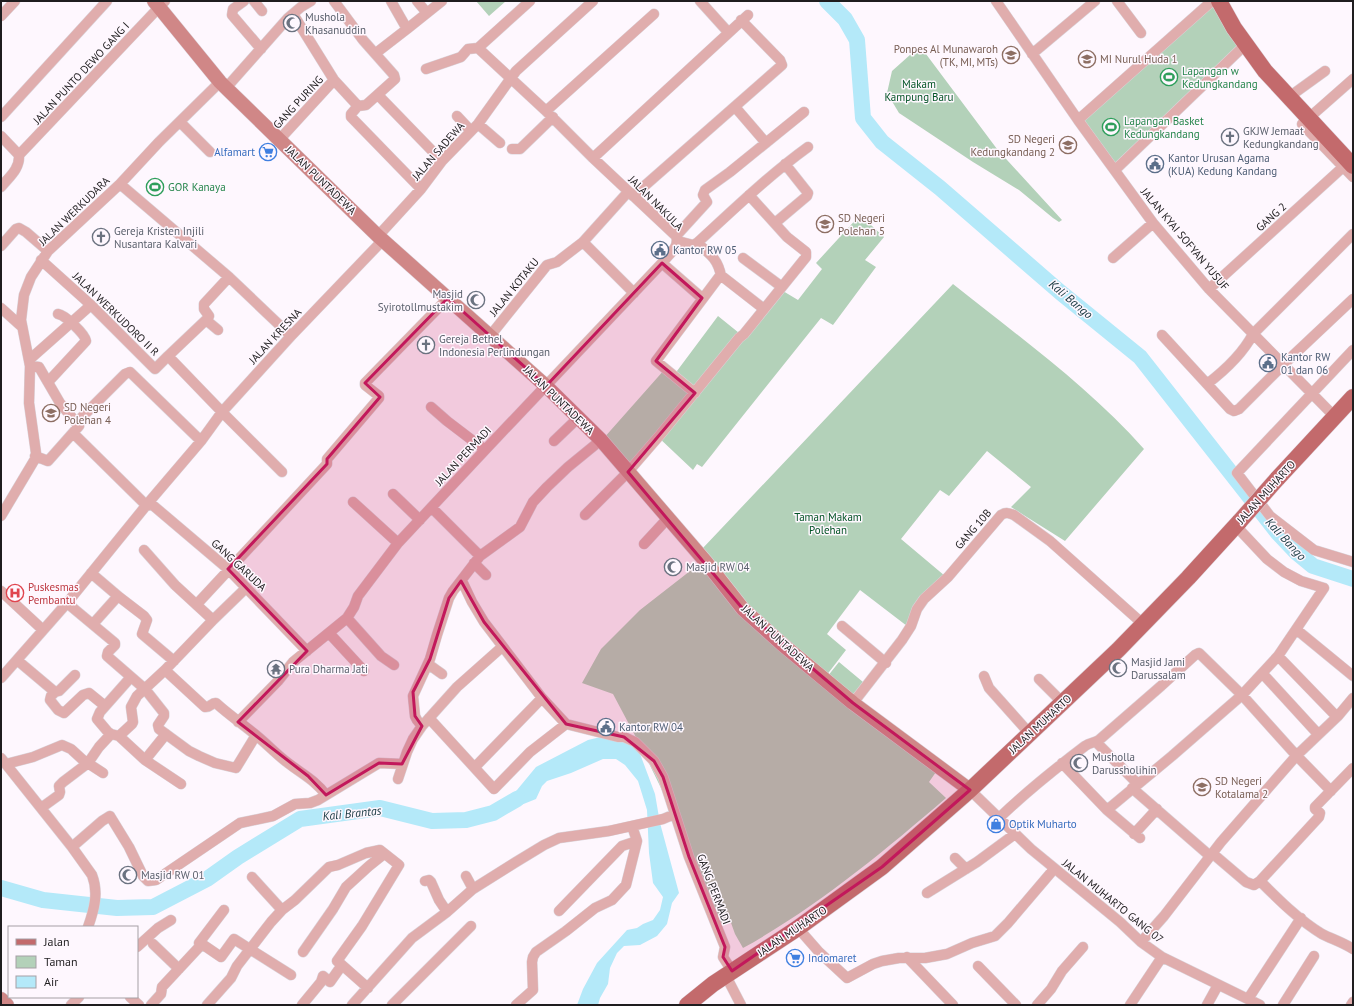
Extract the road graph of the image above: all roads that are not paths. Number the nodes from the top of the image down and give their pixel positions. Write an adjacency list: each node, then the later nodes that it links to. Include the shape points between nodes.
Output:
1 (15, 1): 23 (street)
2 (108, 1): 45 (street)
3 (244, 1): 29 (street, via 233,9 232,15)
4 (254, 1): 19 (street)
5 (311, 1): 21 (street, JALAN WERKUDARA)
6 (334, 1): 30 (street, via 359,36)
7 (391, 1): 24 (street)
8 (417, 1): 20 (street)
9 (442, 1): 20 (street)
10 (530, 1): 28 (street)
11 (593, 1): 34 (street, JALAN SADEWA)
12 (700, 1): 25 (street)
13 (996, 1): 31 (street, JALAN KYAI SOFYAN YUSUF)
14 (1095, 1): 31 (street)
15 (1117, 1): 26 (street)
16 (1212, 1): 46 (street)
17 (1219, 1): 27 (main road)
18 (159, 3): 37 (street, JALAN PUNTADEWA); 56 (street, JALAN PUNTO DEWO GANG I)
19 (262, 11)
20 (427, 13): 24 (street)
21 (293, 14): 29 (street, JALAN WERKUDARA); 36 (street)
22 (654, 14): 43 (street)
23 (1, 16)
24 (407, 29): 30 (street)
25 (728, 32): 41 (street, JALAN KOTAKU, via 745,18 782,65); 57 (street)
26 (1141, 32)
27 (1246, 45): 39 (main road); 61 (street)
28 (478, 48): 32 (street, via 468,49 461,57); 34 (street)
29 (261, 49): 37 (street, JALAN WERKUDARA)
30 (376, 53): 38 (street, via 396,79)
31 (1032, 54): 46 (street, JALAN KYAI SOFYAN YUSUF)
32 (426, 68)
33 (1325, 71): 39 (street)
34 (511, 78): 43 (street, JALAN NAKULA); 48 (street, JALAN SADEWA)
35 (1353, 79): 62 (street, via 1302,124)
36 (334, 80): 40 (street); 50 (street, GANG PURING)
37 (223, 85): 47 (street, JALAN WERKUDARA); 50 (street, JALAN PUNTADEWA)
38 (378, 95): 40 (street, via 366,106); 58 (street)
39 (1289, 97): 59 (main road)
40 (358, 106): 65 (street, via 350,117)
41 (735, 107): 52 (street); 66 (street, JALAN KOTAKU)
42 (804, 112): 52 (street)
43 (550, 114): 54 (street, via 520,149); 57 (street, JALAN NAKULA)
44 (457, 116): 48 (street)
45 (1, 117)
46 (1078, 120): 61 (street, JALAN KYAI SOFYAN YUSUF)
47 (180, 122): 55 (street); 63 (street, JALAN WERKUDARA)
48 (474, 128): 51 (street); 58 (street, JALAN SADEWA)
49 (1, 136): 56 (street)
50 (279, 140): 71 (street, JALAN PUNTADEWA)
51 (500, 143)
52 (766, 143): 72 (street, via 705,190 703,195 707,202)
53 (808, 147): 60 (street)
54 (512, 149)
55 (210, 152)
56 (19, 155): 64 (street, via 19,165)
57 (592, 158): 66 (street, JALAN NAKULA)
58 (442, 161): 65 (street, JALAN SADEWA)
59 (1351, 162): 84 (street, GANG 2)
60 (785, 164): 67 (street); 69 (street, via 808,193)
61 (1115, 170): 68 (street, JALAN KYAI SOFYAN YUSUF)
62 (1353, 177)
63 (120, 184): 76 (street, JALAN WERKUDARA); 82 (street)
64 (1, 187)
65 (421, 189): 71 (street, JALAN SADEWA)
66 (631, 194): 72 (street, JALAN NAKULA); 73 (street, JALAN KOTAKU)
67 (749, 195): 69 (street); 74 (street)
68 (1153, 223): 78 (street); 84 (street, JALAN KYAI SOFYAN YUSUF)
69 (775, 224): 83 (street, via 807,254)
70 (1353, 234): 97 (street)
71 (380, 238): 86 (street, JALAN PUNTADEWA); 99 (street, JALAN KRESNA)
72 (677, 238): 74 (street, via 693,245); 80 (street, JALAN NAKULA, via 677,245)
73 (583, 242): 85 (street); 100 (street, JALAN KOTAKU, via 558,262 547,265)
74 (698, 243): 81 (street, via 713,257)
75 (1, 246): 76 (street, via 18,228)
76 (48, 251): 79 (street, JALAN WERKUDARA)
77 (743, 258): 83 (street)
78 (1113, 258)
79 (41, 260): 89 (street, JALAN WERKUDORO II R); 95 (street, JALAN WERKUDARA, via 24,295)
80 (662, 262): 85 (street, JALAN NAKULA); 87 (street)
81 (721, 276): 87 (street); 91 (street)
82 (229, 278): 93 (street, via 204,304 209,316); 99 (street)
83 (782, 287): 91 (street)
84 (1209, 289): 97 (street, JALAN KYAI SOFYAN YUSUF)
85 (634, 293): 109 (street, JALAN NAKULA)
86 (448, 298): 100 (street, JALAN PUNTADEWA); 138 (street, via 365,383 379,396 378,398 327,459 327,464)
87 (702, 298): 110 (street, via 656,362)
88 (1353, 299): 104 (street)
89 (91, 305): 94 (street); 105 (street, JALAN WERKUDORO II R)
90 (1, 308): 95 (street)
91 (764, 309): 110 (street)
92 (58, 314): 94 (street, via 62,314)
93 (206, 320): 96 (street); 102 (street)
94 (71, 323): 103 (street); 106 (street, via 86,341)
95 (22, 326): 103 (street, JALAN WERKUDARA)
96 (218, 330)
97 (1254, 334): 104 (street, JALAN KYAI SOFYAN YUSUF); 108 (street, via 1250,342)
98 (1162, 335): 108 (street)
99 (291, 336): 113 (street, JALAN KRESNA)
100 (490, 336): 109 (street, JALAN PUNTADEWA)
101 (1353, 350): 137 (street, via 1237,473 1270,516 1314,550)
102 (168, 356): 105 (street, JALAN WERKUDORO II R); 113 (street, JALAN WERKUDORO II R)
103 (29, 363): 106 (street, GANG GARUDA, via 39,367); 121 (street, JALAN WERKUDARA, via 29,403)
104 (1284, 364): 108 (street, via 1236,410 1230,409); 114 (street, JALAN KYAI SOFYAN YUSUF)
105 (155, 369): 107 (street)
106 (48, 382): 116 (street, GANG GARUDA)
107 (141, 382): 116 (street, via 130,372 125,374); 118 (street)
108 (1207, 384)
109 (546, 386): 115 (street, JALAN PUNTADEWA); 120 (street, JALAN PERMADI)
110 (695, 392): 123 (street)
111 (1353, 397): 114 (main road, JALAN MUHARTO)
112 (431, 407): 120 (street)
113 (222, 412): 118 (street, JALAN KRESNA); 122 (street, JALAN WERKUDORO II R)
114 (1335, 417): 132 (main road, JALAN MUHARTO, bridge)
115 (578, 418): 117 (street, JALAN PUNTADEWA); 119 (street)
116 (75, 428): 121 (street, via 48,461); 126 (street, GANG GARUDA)
117 (600, 440): 123 (street, JALAN PUNTADEWA); 136 (street, via 533,502 520,527)
118 (201, 441): 126 (street, JALAN KRESNA)
119 (554, 441)
120 (485, 450): 127 (street, JALAN PERMADI)
121 (35, 456): 129 (street)
122 (282, 472)
123 (628, 472): 128 (street); 130 (street, JALAN PUNTADEWA)
124 (393, 494): 131 (street)
125 (353, 502): 133 (street)
126 (148, 504): 138 (street, GANG GARUDA); 139 (street, JALAN KRESNA)
127 (432, 508): 131 (street, JALAN PERMADI); 136 (street)
128 (585, 515)
129 (1, 516)
130 (668, 518): 134 (street); 177 (street, JALAN PUNTADEWA, via 743,609)
131 (420, 520): 133 (street, JALAN PERMADI)
132 (1238, 523): 150 (main road, JALAN MUHARTO); 153 (street, via 1267,559 1284,572 1301,581 1324,588)
133 (398, 544): 147 (street, JALAN PERMADI, via 358,596)
134 (644, 544)
135 (144, 550): 146 (street, via 175,585)
136 (477, 560): 140 (street); 141 (street)
137 (1353, 562)
138 (228, 569): 142 (street, GANG GARUDA); 146 (street)
139 (91, 573): 144 (street); 145 (street, JALAN KRESNA)
140 (486, 575)
141 (462, 581): 155 (street, via 484,622); 161 (street, via 449,598)
142 (246, 588): 148 (street); 156 (street, GANG GARUDA)
143 (1, 591): 152 (street)
144 (118, 596): 149 (street); 159 (street, via 144,616 147,620 142,634)
145 (67, 603): 149 (street); 152 (street, JALAN KRESNA)
146 (197, 604): 148 (street)
147 (347, 618): 154 (street); 162 (street, via 381,656)
148 (213, 620): 159 (street)
149 (93, 624): 170 (street, via 115,644 107,656)
150 (1143, 624): 160 (street, GANG 10B, via 1050,542 1014,515 1007,513 1001,515 948,577 924,599 911,626); 178 (main road, JALAN MUHARTO)
151 (842, 626): 160 (street)
152 (43, 630): 158 (street, JALAN KRESNA)
153 (1296, 630): 157 (street); 169 (street)
154 (329, 633): 156 (street); 164 (street)
155 (502, 647): 176 (street); 182 (street, via 457,687)
156 (307, 651): 183 (street)
157 (1278, 656): 166 (street); 181 (street)
158 (16, 660): 171 (street, JALAN KRESNA); 174 (street)
159 (174, 661): 163 (street)
160 (886, 663): 177 (street, GANG 10B)
161 (428, 664): 165 (street); 185 (street, via 412,696 415,716)
162 (394, 665)
163 (165, 670): 173 (street); 183 (street, via 202,706 208,707 216,703)
164 (364, 671)
165 (442, 674)
166 (1263, 674): 175 (street); 188 (street)
167 (75, 675): 174 (street)
168 (984, 676): 187 (street, via 989,688)
169 (1353, 676)
170 (132, 677): 173 (street); 180 (street)
171 (1, 678)
172 (1039, 679): 178 (street)
173 (145, 689): 186 (street, via 164,714 158,725); 189 (street, via 131,707 132,724)
174 (55, 692): 180 (street, via 50,700 62,712 66,712 86,693)
175 (1242, 695): 191 (street, via 1200,654 1197,654); 192 (street); 203 (street)
176 (542, 698): 184 (street); 198 (street)
177 (853, 703): 204 (street, JALAN PUNTADEWA)
178 (1063, 703): 187 (main road, JALAN MUHARTO)
179 (1351, 703): 181 (street)
180 (105, 706): 189 (street, via 97,719)
181 (1337, 717): 188 (street)
182 (429, 718): 185 (street); 198 (street)
183 (238, 722): 190 (street)
184 (566, 724): 198 (street, via 530,752 494,789); 210 (street, GANG PERMADI, via 624,737 635,742 654,761 663,777)
185 (422, 726): 197 (street)
186 (166, 734): 190 (street, via 189,751 234,768); 193 (street)
187 (1030, 734): 204 (main road, JALAN MUHARTO)
188 (1318, 734): 192 (street)
189 (115, 735): 193 (street); 195 (street, via 99,747)
190 (256, 736): 206 (street, via 289,764 308,776)
191 (1096, 742): 196 (street, via 1090,742); 203 (street)
192 (1297, 755): 205 (street); 217 (street)
193 (145, 760): 202 (street)
194 (4, 761): 195 (street, via 33,757 62,745); 207 (street)
195 (88, 763): 200 (street); 207 (street, via 63,782 59,786 58,795)
196 (1062, 763): 209 (street); 211 (street)
197 (402, 764): 201 (street); 206 (street, via 379,763)
198 (474, 767)
199 (1353, 768): 205 (street)
200 (103, 773)
201 (398, 779)
202 (181, 784)
203 (1135, 786): 208 (street); 209 (street)
204 (970, 790): 211 (street, JALAN MUHARTO GANG 07); 235 (main road, JALAN MUHARTO, via 882,867)
205 (1331, 791): 224 (street, via 1315,807 1320,813 1319,817)
206 (326, 795): 215 (street, via 310,803 295,804 273,816 240,823 156,880 148,881 143,876 110,816)
207 (41, 808): 215 (street)
208 (1157, 809): 209 (street, via 1137,836); 217 (street)
209 (1107, 810)
210 (676, 814): 212 (street, via 663,820); 250 (street, GANG PERMADI, via 689,857 725,947 723,957)
211 (999, 818): 213 (street, JALAN MUHARTO GANG 07)
212 (632, 826): 214 (street); 225 (street, via 609,832 559,838)
213 (1015, 834): 219 (street); 220 (street, JALAN MUHARTO GANG 07)
214 (637, 842): 229 (street, via 622,846); 265 (street, via 628,882 623,890 536,952 532,962 533,990)
215 (72, 847): 233 (street, via 94,880 96,895)
216 (384, 854): 228 (street, via 380,850 366,853 338,866 329,867); 243 (street, via 346,887); 247 (street, via 399,865 362,926 337,961)
217 (1211, 854): 224 (street, via 1246,882 1254,885); 236 (street)
218 (955, 858): 219 (street)
219 (966, 869): 226 (street)
220 (1054, 869): 236 (street, JALAN MUHARTO GANG 07); 245 (street, via 995,936 947,954 925,958)
221 (466, 876): 225 (street)
222 (252, 877): 228 (street)
223 (425, 881): 230 (street, via 429,880)
224 (1260, 882): 231 (street)
225 (473, 889): 230 (street)
226 (927, 893)
227 (224, 910): 238 (street, via 199,943)
228 (282, 910): 242 (street)
229 (559, 911)
230 (447, 912): 253 (street, via 412,938)
231 (1301, 918): 240 (street, via 1322,933); 256 (street)
232 (171, 920): 239 (street)
233 (88, 926)
234 (471, 926): 264 (street)
235 (798, 928): 245 (street, via 847,978 873,964); 250 (main road, JALAN MUHARTO)
236 (1141, 942): 246 (street, JALAN MUHARTO GANG 07)
237 (153, 944): 249 (street)
238 (202, 944): 242 (street, via 221,957 234,940); 249 (street)
239 (138, 946)
240 (1352, 946)
241 (1083, 947): 270 (street)
242 (250, 950): 251 (street); 258 (street)
243 (303, 952)
244 (1314, 956): 274 (street)
245 (907, 957): 268 (street)
246 (1162, 957): 252 (street, JALAN MUHARTO GANG 07); 271 (street)
247 (342, 965): 253 (street); 262 (street, via 330,982 322,976 321,982)
248 (978, 966): 269 (street)
249 (179, 969): 261 (street, via 162,987 161,994)
250 (729, 973): 266 (main road, JALAN MUHARTO); 267 (street, GANG PERMADI)
251 (291, 975)
252 (1218, 985): 256 (street, JALAN MUHARTO GANG 07); 272 (street)
253 (368, 988): 263 (street)
254 (131, 998): 260 (street)
255 (1, 999): 259 (street)
256 (1248, 999): 273 (street, JALAN MUHARTO GANG 07)
257 (1353, 1002): 275 (street)
258 (214, 1003)
259 (8, 1005)
260 (139, 1005)
261 (151, 1005)
262 (302, 1005)
263 (352, 1005)
264 (392, 1005)
265 (516, 1005)
266 (688, 1005)
267 (741, 1005)
268 (953, 1005)
269 (1016, 1005)
270 (1037, 1005)
271 (1131, 1005)
272 (1207, 1005)
273 (1260, 1005)
274 (1283, 1005)
275 (1351, 1005)

